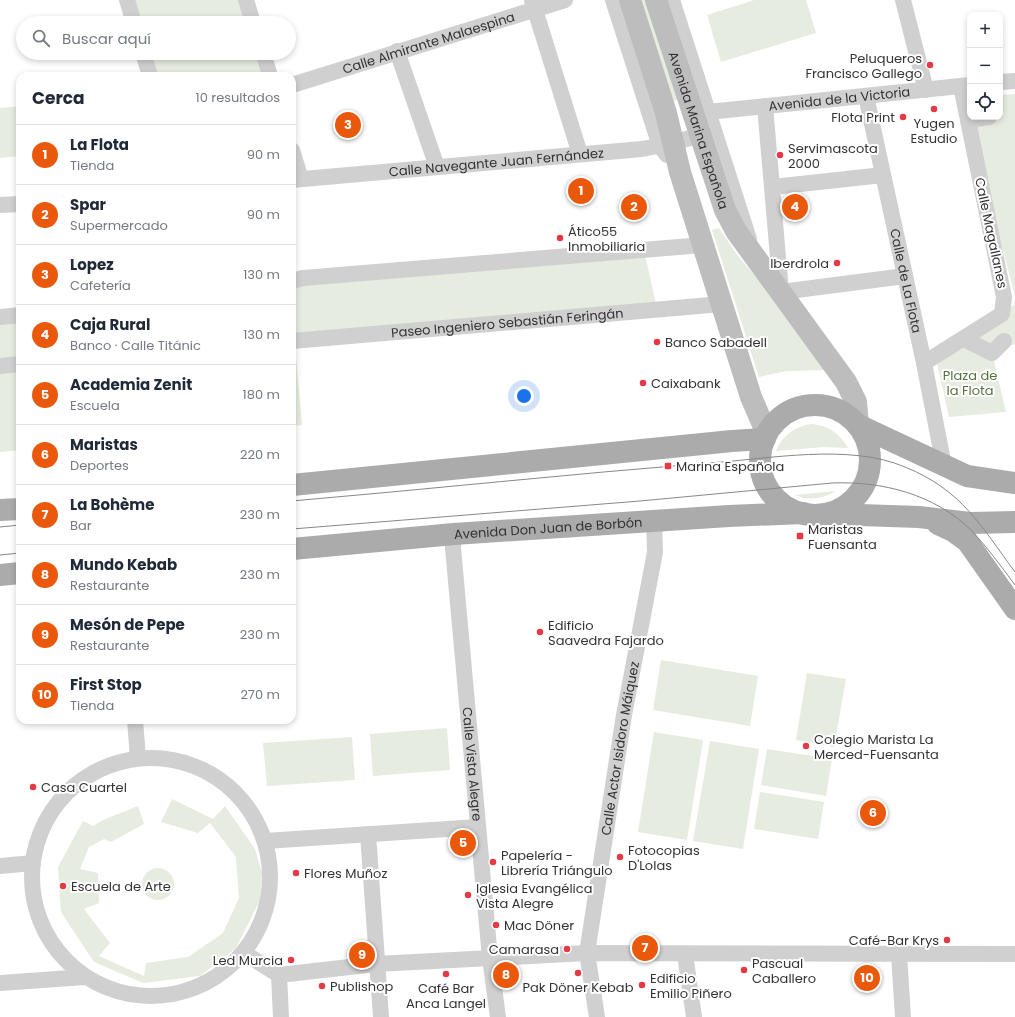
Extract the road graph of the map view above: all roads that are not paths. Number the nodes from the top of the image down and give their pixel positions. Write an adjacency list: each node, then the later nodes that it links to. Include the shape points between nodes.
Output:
1 (127, 0): 10 (street)
2 (246, 0): 11 (street)
3 (565, 0): 9 (street, Calle Almirante Malaespina)
4 (613, 0): 28 (street, Avenida Marina Española)
5 (630, 0): 28 (main road, Avenida Marina Española, via 666,113)
6 (656, 0): 27 (main road, Avenida Marina Española)
7 (672, 0): 25 (street, Avenida Marina Española)
8 (903, 0): 21 (street)
9 (533, 4): 12 (street, Calle Almirante Malaespina); 29 (street)
10 (132, 16)
11 (251, 16)
12 (397, 51): 19 (street, Calle Almirante Malaespina); 30 (street)
13 (145, 60): 15 (street)
14 (265, 60): 16 (street)
15 (149, 72)
16 (269, 72)
17 (1015, 81): 18 (street)
18 (1003, 82)
19 (296, 84)
20 (966, 86): 21 (street, Avenida de la Victoria); 23 (street, Calle Magallanes)
21 (926, 90): 22 (street, Avenida de la Victoria)
22 (866, 96): 24 (street, Avenida de la Victoria); 31 (street, Calle de La Flota)
23 (967, 103)
24 (765, 106): 25 (street, Avenida de la Victoria); 33 (street)
25 (708, 112): 37 (street, Avenida Marina Española)
26 (968, 120): 42 (street, Calle Magallanes, via 1004,297)
27 (700, 135): 28 (street, Calle Navegante Juan Fernández); 37 (main road, Avenida Marina Española, via 725,210)
28 (666, 145): 29 (street, Calle Navegante Juan Fernández); 36 (main road, Avenida Marina Española, via 680,172)
29 (580, 154): 30 (street, Calle Navegante Juan Fernández)
30 (437, 167): 32 (street, Calle Navegante Juan Fernández)
31 (883, 175): 33 (street); 38 (street, Calle de La Flota)
32 (296, 180)
33 (773, 187): 40 (street)
34 (16, 204): 35 (street)
35 (0, 206)
36 (703, 245): 39 (street); 41 (main road, Avenida Marina Española)
37 (753, 254): 40 (main road, Avenida Marina Española)
38 (905, 276): 40 (street); 48 (street, Calle de La Flota)
39 (296, 280)
40 (781, 292): 51 (main road, Avenida Marina Española, via 849,386 856,402)
41 (722, 304): 47 (street, Paseo Ingeniero Sebastián Feringán); 52 (main road, Avenida Marina Española)
42 (1002, 314): 45 (street, Calle Magallanes); 46 (street)
43 (16, 315): 44 (street)
44 (0, 317)
45 (1009, 338): 46 (street, via 992,353)
46 (964, 339): 48 (street)
47 (296, 341)
48 (924, 363): 53 (street, Calle de La Flota)
49 (16, 364): 50 (street)
50 (0, 366)
51 (858, 425): 52 (main road, via 841,412 813,405 794,409 785,414 772,426); 53 (main road); 58 (main road, via 864,435 870,457 870,466 859,493 847,504 832,512)
52 (766, 437): 55 (main road); 58 (main road, via 760,459 768,488 778,500 790,508)
53 (944, 466): 54 (main road, via 967,476)
54 (1015, 483)
55 (296, 485)
56 (16, 509): 57 (main road)
57 (0, 510)
58 (813, 514): 59 (main road, Avenida Don Juan de Borbón); 60 (main road, Avenida Don Juan de Borbón)
59 (918, 517): 61 (main road, Avenida Don Juan de Borbón, via 970,523); 66 (main road, via 947,527 964,538)
60 (654, 521): 62 (main road, Avenida Don Juan de Borbón); 75 (street, Calle Actor Isidoro Máiquez, via 655,552 624,715)
61 (1015, 522)
62 (454, 534): 63 (main road, Avenida Don Juan de Borbón); 69 (street, Calle Vista Alegre, via 453,548)
63 (296, 548)
64 (16, 573): 65 (main road)
65 (0, 575)
66 (1015, 609)
67 (135, 724): 68 (street)
68 (138, 758): 71 (street, via 181,761 218,778 243,800 256,819); 72 (street, via 101,769 79,782 57,804 41,832)
69 (478, 827): 70 (street); 79 (street, Calle Vista Alegre)
70 (368, 834): 71 (street); 80 (street)
71 (265, 841): 74 (street, via 270,888 264,918)
72 (33, 863): 73 (street); 82 (street, via 34,896 43,927 60,955)
73 (0, 866)
74 (244, 953): 81 (street); 82 (street, via 218,976 186,992 152,997 117,992)
75 (587, 953): 76 (street); 79 (street); 87 (street, Calle Actor Isidoro Máiquez)
76 (685, 954): 77 (street); 88 (street)
77 (900, 954): 78 (street); 89 (street)
78 (1015, 954)
79 (490, 958): 80 (street); 86 (street, Calle Vista Alegre)
80 (376, 964): 81 (street); 85 (street)
81 (279, 975): 84 (street)
82 (85, 977): 83 (street)
83 (0, 983)
84 (281, 1017)
85 (381, 1017)
86 (498, 1017)
87 (597, 1017)
88 (694, 1017)
89 (903, 1017)

